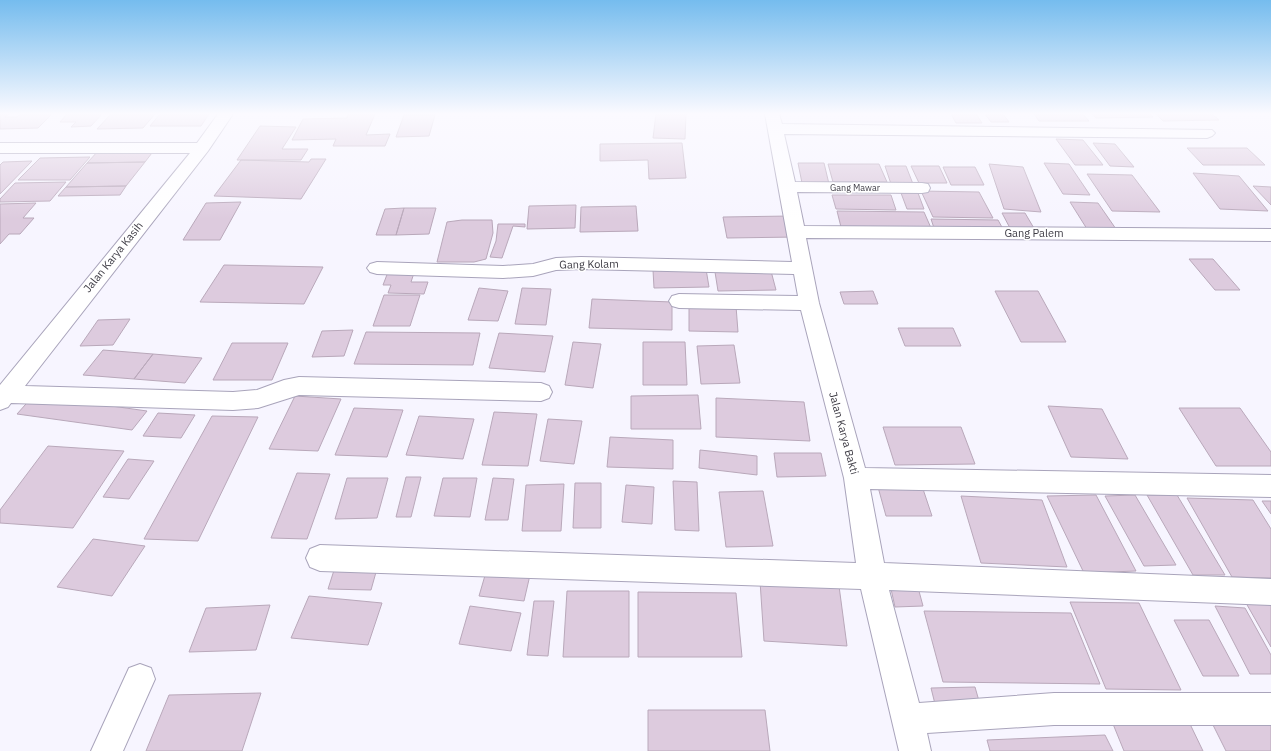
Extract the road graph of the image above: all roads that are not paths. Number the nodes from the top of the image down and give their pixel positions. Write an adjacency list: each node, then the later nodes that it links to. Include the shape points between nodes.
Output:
1 (201, 149): 12 (street, Jalan Karya Kasih)
2 (780, 149): 3 (street, Jalan Karya Bakti)
3 (788, 187): 4 (street, Gang Mawar); 5 (street, Jalan Karya Bakti)
4 (922, 188)
5 (796, 232): 6 (street, Gang Palem); 8 (street, Jalan Karya Bakti)
6 (1271, 235)
7 (377, 268): 8 (street, Gang Kolam, via 503,272 581,263)
8 (802, 268): 10 (street, Jalan Karya Bakti)
9 (679, 301): 10 (street)
10 (809, 303): 13 (street, Jalan Karya Bakti)
11 (541, 392): 12 (street, via 299,386 258,399 233,401)
12 (3, 397)
13 (856, 478): 14 (street); 16 (street, Jalan Karya Bakti)
14 (1271, 486)
15 (320, 558): 16 (street)
16 (872, 576): 17 (street); 20 (street, Jalan Karya Bakti)
17 (1271, 592)
18 (140, 679): 21 (street)
19 (1271, 709): 20 (street, via 1054,709)
20 (908, 719): 22 (street, Jalan Karya Bakti)
21 (106, 751)
22 (916, 751)

